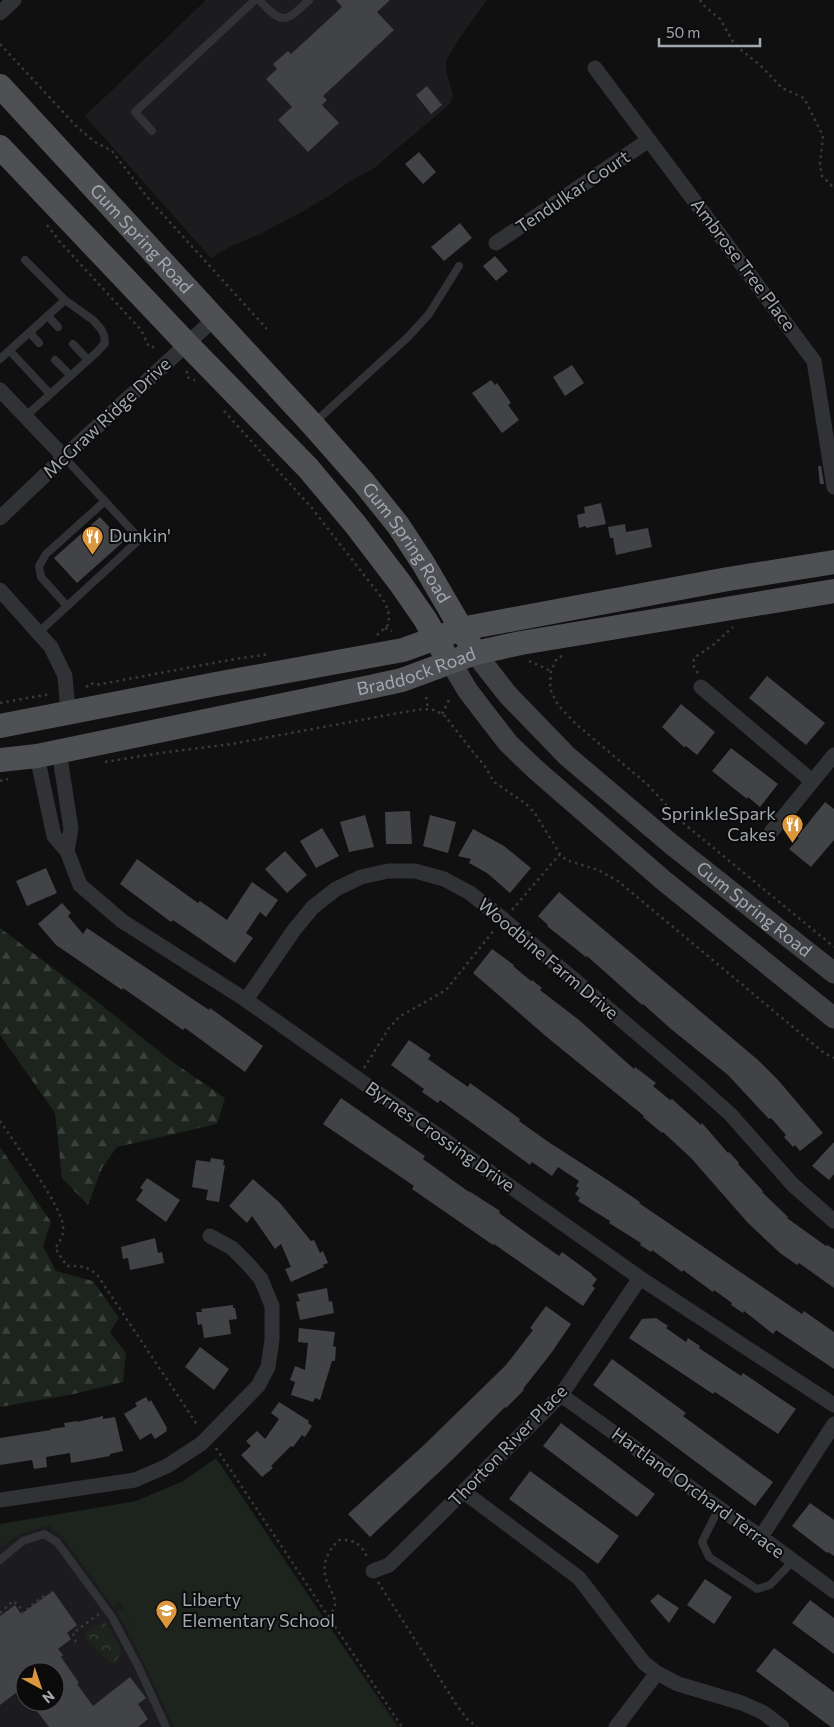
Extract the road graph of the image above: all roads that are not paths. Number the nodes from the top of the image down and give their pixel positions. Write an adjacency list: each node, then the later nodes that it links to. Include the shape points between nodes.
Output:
1 (14, 0): 4 (street)
2 (257, 0): 3 (lane, via 274,15 285,18 294,15); 7 (lane, via 135,112)
3 (309, 0)
4 (0, 13)
5 (594, 68): 8 (street, Ambrose Tree Place)
6 (0, 86): 15 (main road, Gum Spring Road)
7 (152, 131)
8 (649, 140): 10 (street, Tendulkar Court); 31 (street, Ambrose Tree Place, via 814,361)
9 (0, 147): 20 (main road, Gum Spring Road)
10 (496, 243)
11 (25, 260): 13 (lane)
12 (459, 266): 29 (lane, via 429,314 408,338)
13 (65, 300): 14 (lane); 24 (lane, via 93,320 104,335 105,343)
14 (48, 316): 16 (lane); 17 (lane)
15 (214, 318): 20 (street, McGraw Ridge Drive); 29 (main road, Gum Spring Road)
16 (58, 327)
17 (30, 333): 18 (lane); 21 (lane)
18 (39, 343)
19 (73, 344): 24 (lane)
20 (187, 344): 30 (street, McGraw Ridge Drive); 42 (main road, Gum Spring Road, via 308,468 409,596)
21 (10, 351): 22 (lane); 27 (lane)
22 (0, 360)
23 (55, 360): 25 (lane)
24 (88, 360): 25 (lane)
25 (71, 376): 27 (lane)
26 (0, 390): 28 (street)
27 (50, 394): 28 (lane)
28 (26, 416): 30 (street)
29 (312, 424): 40 (main road, Gum Spring Road, via 398,525 424,563)
30 (64, 457): 32 (lane); 33 (street, McGraw Ridge Drive)
31 (834, 487)
32 (105, 502): 38 (lane, via 46,554 39,566 41,577); 38 (lane, via 140,539)
33 (0, 518)
34 (834, 562): 40 (main road, Braddock Road)
35 (834, 574): 39 (main road, via 740,596)
36 (0, 590): 41 (street)
37 (834, 591): 39 (main road, Braddock Road)
38 (67, 606): 41 (lane)
39 (728, 617): 43 (main road, Braddock Road, via 555,636)
40 (461, 629): 42 (main road, Braddock Road); 43 (main road, Gum Spring Road)
41 (39, 632): 46 (street, via 51,647 65,676)
42 (435, 639): 44 (main road, Gum Spring Road); 46 (main road, Braddock Road, via 402,650)
43 (476, 652): 44 (main road, Braddock Road); 55 (main road, Gum Spring Road, via 508,695 567,756 671,844)
44 (450, 661): 49 (main road, Braddock Road, via 402,680); 57 (main road, Gum Spring Road, via 468,691 508,743 534,769 663,880)
45 (701, 682): 52 (street)
46 (68, 712): 47 (main road, Braddock Road); 48 (main road, via 42,732)
47 (0, 726)
48 (0, 743)
49 (48, 753): 51 (main road, Braddock Road); 54 (street, Byrnes Crossing Drive, via 71,829); 54 (street, Byrnes Crossing Drive, via 54,836)
50 (834, 755): 52 (street)
51 (0, 760)
52 (812, 781): 53 (street)
53 (772, 832)
54 (67, 851): 56 (street, Byrnes Crossing Drive, via 80,885 122,921)
55 (834, 973)
56 (246, 1000): 58 (street, Woodbine Farm Drive, via 294,930 313,907 336,889 362,877 388,871 415,871 444,879 470,893 503,919 730,1114 793,1185); 60 (street, Byrnes Crossing Drive)
57 (834, 1018)
58 (834, 1221)
59 (210, 1236): 65 (street, via 232,1248 247,1263 261,1279 272,1306 268,1367 258,1386 201,1444 167,1466 135,1480)
60 (640, 1278): 61 (street, Thorton River Place); 62 (street, Byrnes Crossing Drive)
61 (561, 1396): 64 (street, Thorton River Place); 66 (street, Hartland Orchard Terrace)
62 (834, 1405)
63 (834, 1424): 67 (street)
64 (464, 1492): 70 (street, Thorton River Place, via 389,1565); 72 (street, via 579,1578 644,1663)
65 (0, 1500)
66 (719, 1508): 67 (street, Hartland Orchard Terrace); 69 (lane, via 702,1542 709,1557 757,1589 770,1585)
67 (761, 1537): 69 (street, Hartland Orchard Terrace)
68 (0, 1560): 73 (lane, via 23,1541 44,1534 57,1542 112,1617)
69 (793, 1562): 71 (street, Hartland Orchard Terrace)
70 (373, 1571)
71 (834, 1591)
72 (657, 1673): 74 (street); 75 (street, via 678,1684 742,1703 764,1713)
73 (166, 1727)
74 (616, 1727)
75 (782, 1727)

